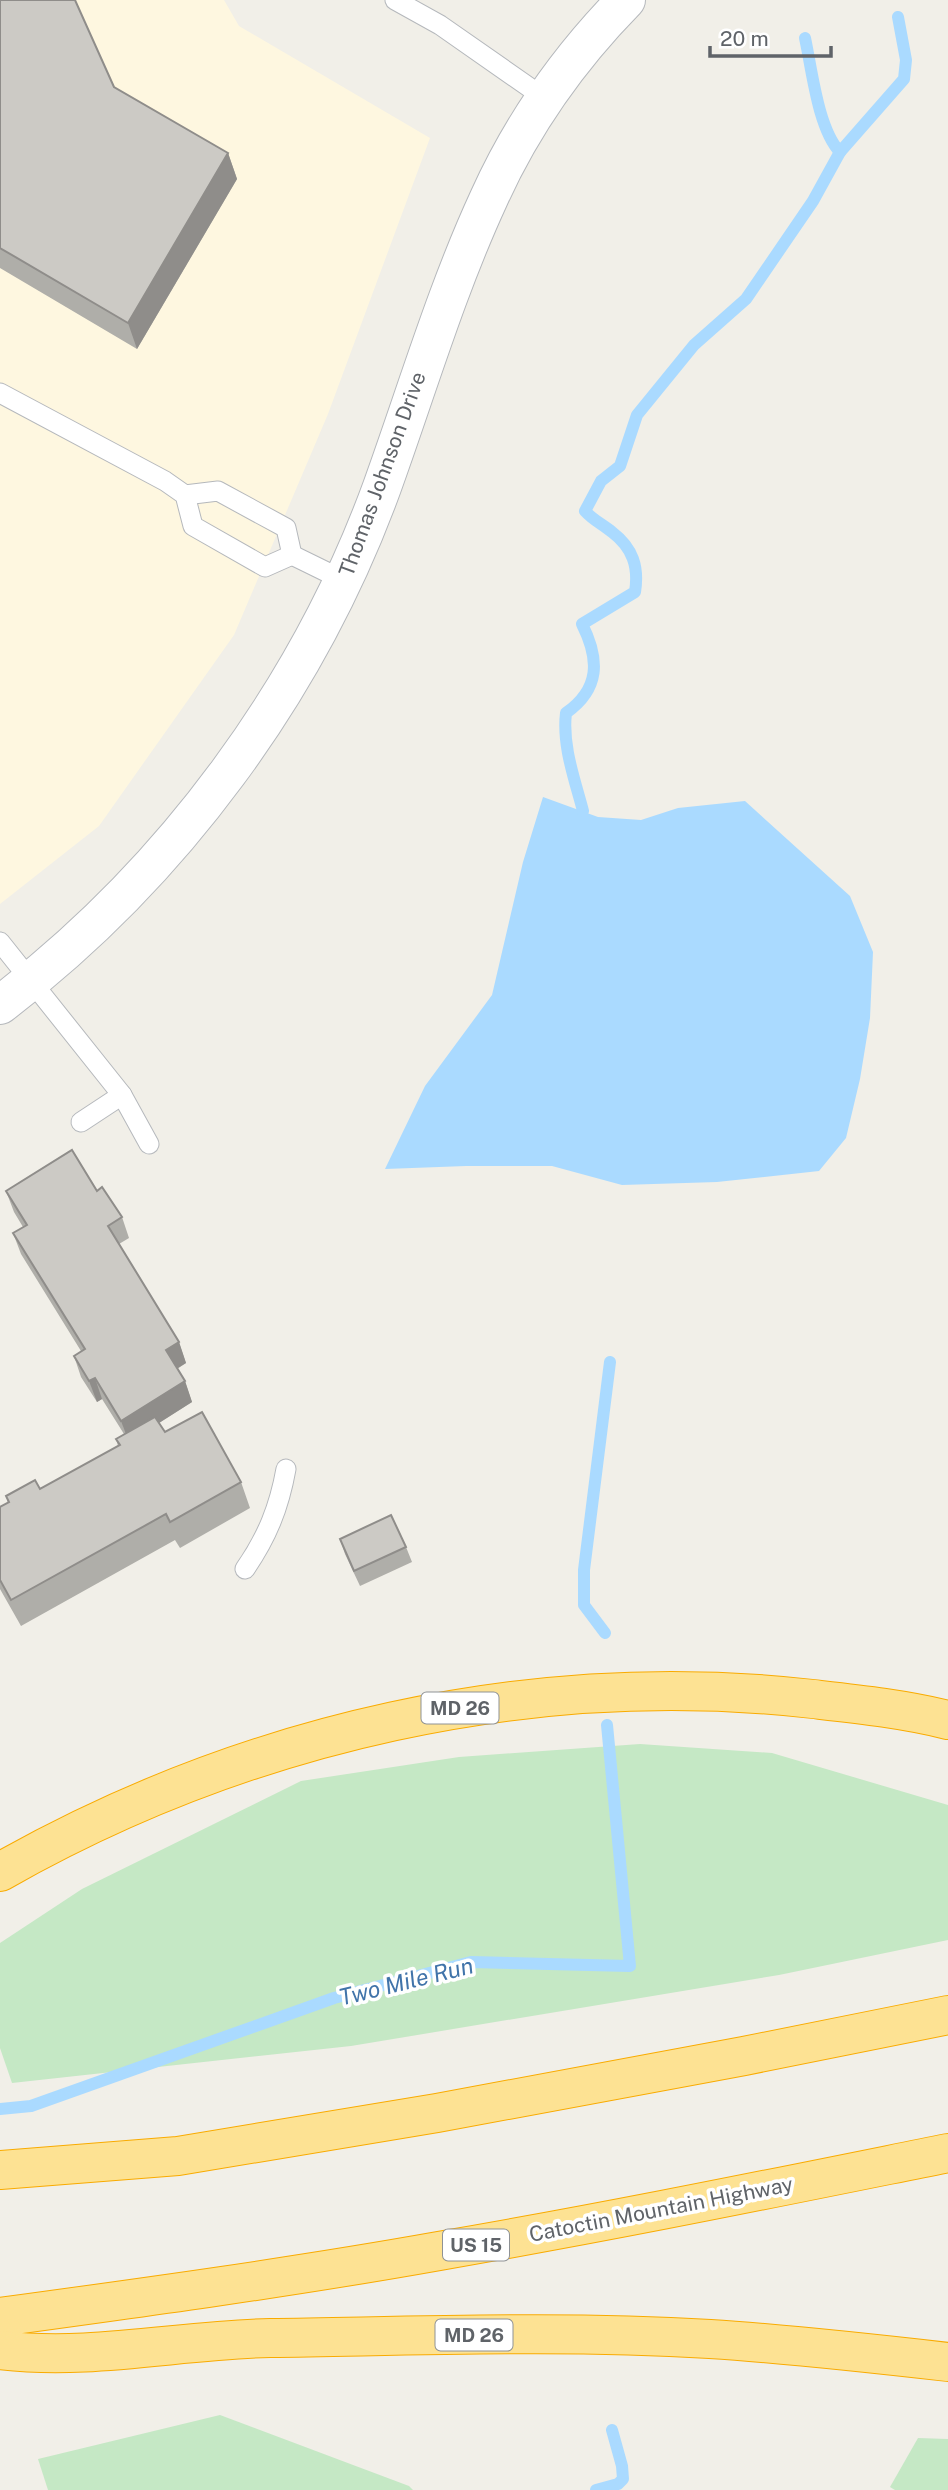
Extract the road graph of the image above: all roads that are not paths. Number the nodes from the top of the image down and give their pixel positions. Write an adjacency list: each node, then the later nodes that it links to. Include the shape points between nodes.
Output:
1 (395, 0): 3 (lane, via 440,25)
2 (626, 0): 3 (street, Thomas Johnson Drive, via 587,41)
3 (545, 99): 7 (street, Thomas Johnson Drive, via 489,198 416,383 382,488)
4 (0, 393): 5 (lane)
5 (185, 495): 6 (lane, via 218,491 286,528); 6 (lane, via 194,526 265,567)
6 (292, 555): 7 (lane)
7 (343, 580): 9 (street, Thomas Johnson Drive, via 292,676 199,811 92,928)
8 (0, 942): 9 (lane)
9 (31, 981): 10 (street, Thomas Johnson Drive); 11 (lane)
10 (0, 1005)
11 (122, 1095): 12 (lane); 13 (lane)
12 (81, 1122)
13 (149, 1144)
14 (286, 1469): 15 (lane, via 279,1504)
15 (245, 1569)
16 (948, 1720): 17 (highway, MD 26, via 750,1692 643,1692 464,1707 309,1742 232,1766 83,1828)
17 (0, 1872)
18 (948, 2015): 20 (highway, via 437,2113 178,2156)
19 (948, 2153): 21 (highway, Catoctin Mountain Highway / US 15, via 440,2251)
20 (0, 2170)
21 (0, 2317)
22 (0, 2350): 23 (highway, MD 26, via 39,2355 254,2338 576,2335 722,2340)
23 (948, 2362)

